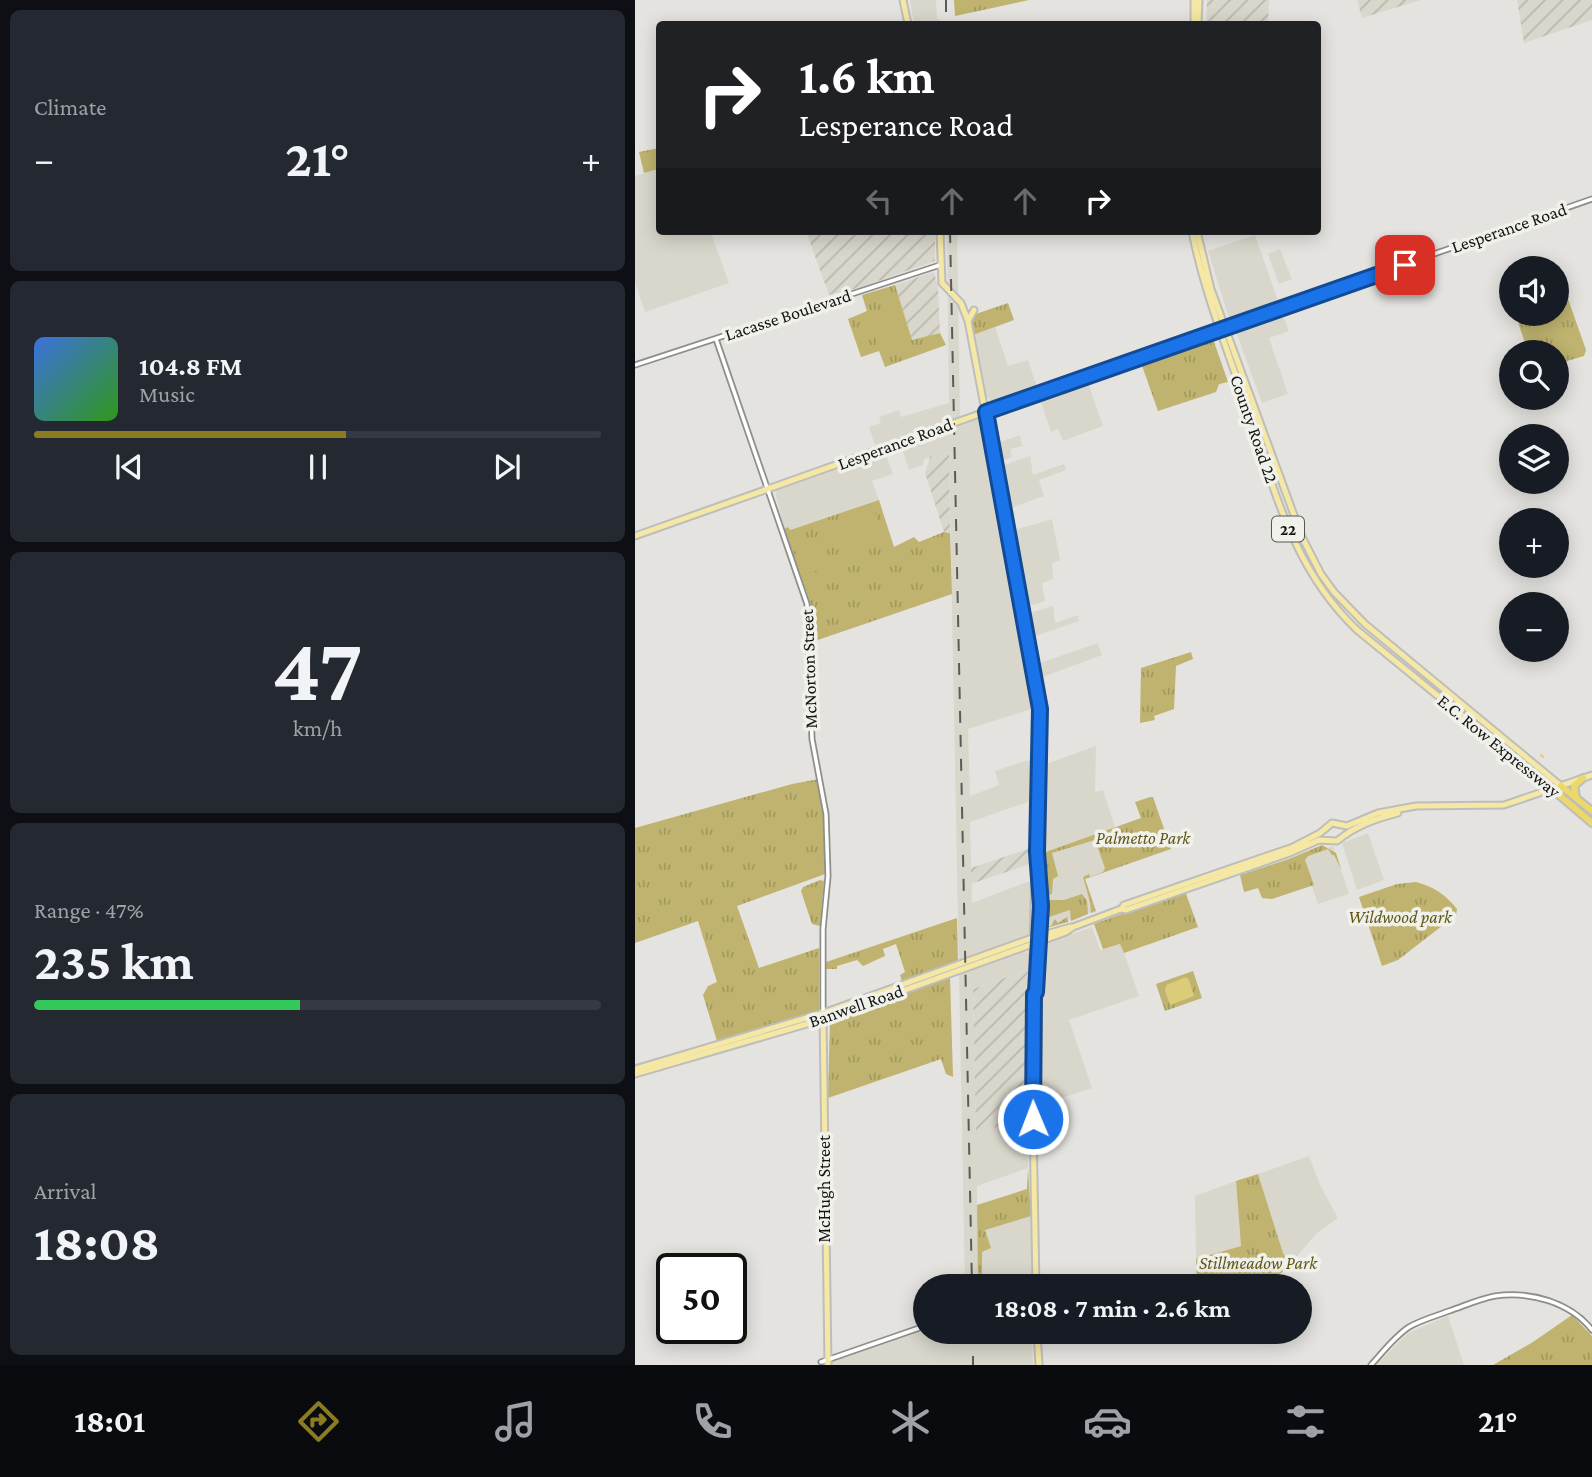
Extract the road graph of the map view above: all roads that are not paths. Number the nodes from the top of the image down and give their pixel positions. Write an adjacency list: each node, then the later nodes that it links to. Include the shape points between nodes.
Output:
1 (903, 0): 3 (main road)
2 (1197, 0): 4 (main road)
3 (907, 21)
4 (1196, 21)
5 (1592, 199): 11 (street, Lesperance Road)
6 (940, 235): 8 (main road)
7 (1196, 235): 11 (main road, County Road 22 / 22, via 1202,276)
8 (940, 265): 10 (main road, via 942,283 961,303); 12 (street, Lacasse Boulevard)
9 (974, 310): 10 (main road)
10 (968, 321): 14 (main road)
11 (1222, 328): 15 (main road, Lesperance Road); 19 (main road, County Road 22 / 22, via 1310,555 1349,609); 20 (main road, County Road 22 / 22, via 1301,557 1344,618)
12 (716, 339): 13 (street, Lacasse Boulevard); 17 (street, McNorton Street)
13 (635, 365)
14 (982, 394): 15 (main road, via 991,405); 16 (main road)
15 (1003, 406): 16 (main road, Lesperance Road)
16 (986, 412): 17 (main road, Lesperance Road); 33 (main road, via 1039,696)
17 (769, 490): 18 (main road, Lesperance Road); 38 (street, McNorton Street, via 807,604 812,739 826,814)
18 (635, 536)
19 (1415, 667): 23 (main road, E.C. Row Expressway)
20 (1405, 670): 24 (main road, E.C. Row Expressway)
21 (1592, 775): 22 (main road)
22 (1583, 778): 23 (main road); 25 (highway, via 1574,786)
23 (1561, 786): 24 (main road); 25 (highway, E.C. Row Expressway)
24 (1552, 789): 26 (main road, via 1499,806); 28 (highway, E.C. Row Expressway)
25 (1576, 799): 27 (highway, E.C. Row Expressway)
26 (1421, 806): 29 (main road, via 1383,811); 31 (main road, via 1375,819)
27 (1592, 811)
28 (1592, 822)
29 (1341, 826): 30 (main road, via 1332,823); 31 (main road)
30 (1327, 827): 32 (main road); 34 (main road, Banwell Road, via 1293,846)
31 (1342, 838): 32 (main road)
32 (1328, 840): 34 (main road, Banwell Road)
33 (1037, 852): 35 (main road); 36 (main road)
34 (1121, 909): 35 (main road, Banwell Road)
35 (1040, 938): 36 (main road, Banwell Road); 37 (main road)
36 (1032, 941): 37 (main road); 38 (main road, Banwell Road)
37 (1034, 994): 40 (main road)
38 (823, 1016): 39 (main road, Banwell Road); 44 (main road, McHugh Street)
39 (635, 1071)
40 (1036, 1274)
41 (913, 1330): 44 (street)
42 (1592, 1330): 46 (street, via 1576,1314 1551,1301 1495,1296 1410,1326)
43 (1038, 1344): 45 (main road)
44 (825, 1363)
45 (1039, 1365)
46 (1372, 1365)

